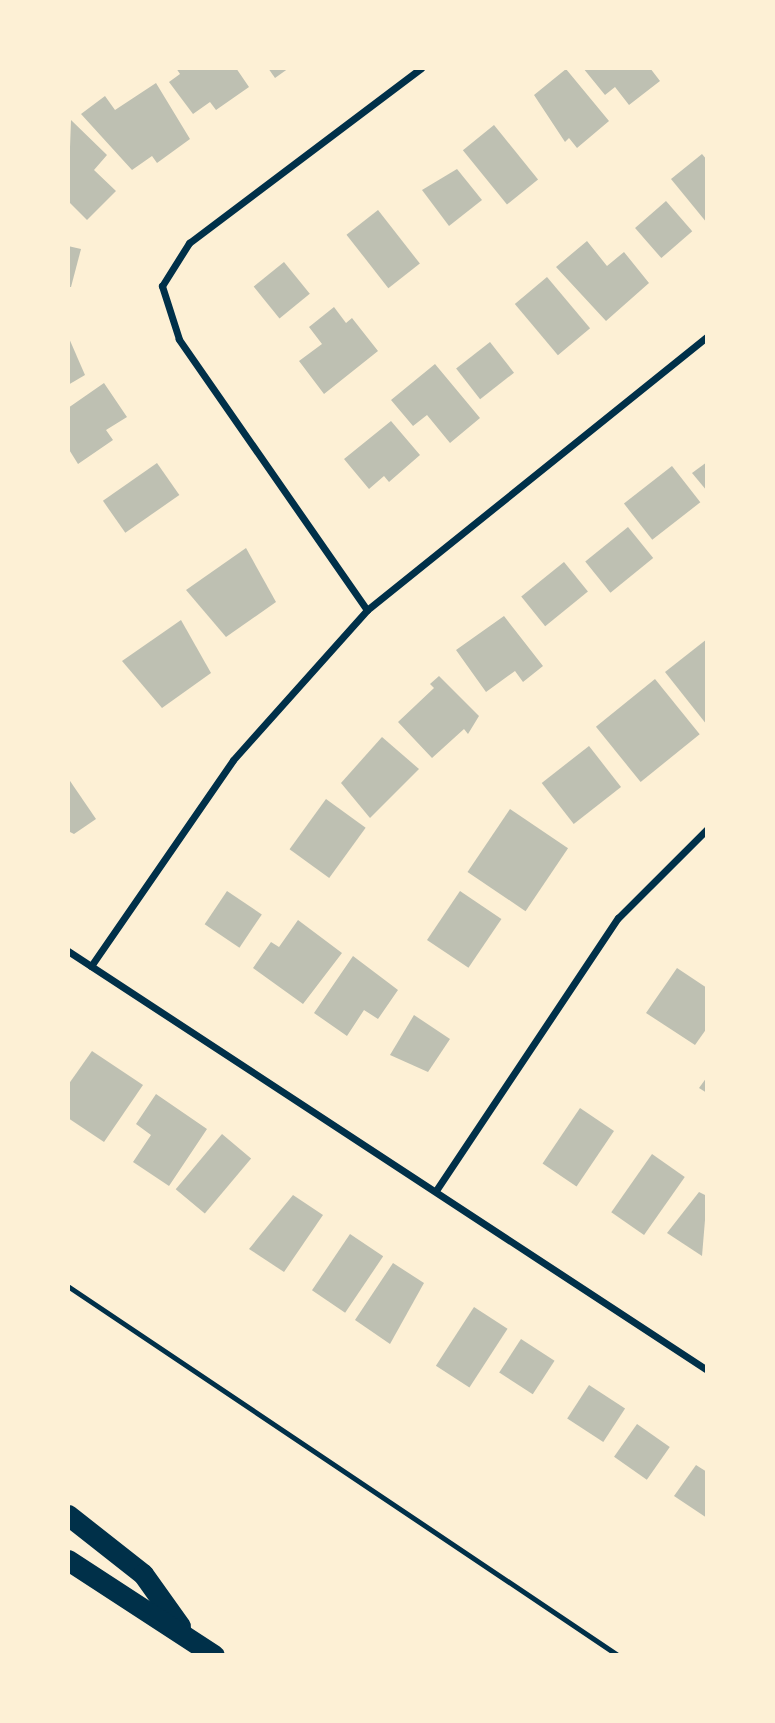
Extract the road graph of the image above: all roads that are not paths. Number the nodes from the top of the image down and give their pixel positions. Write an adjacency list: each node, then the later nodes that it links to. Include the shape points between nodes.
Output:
1 (421, 68): 3 (street, via 189,243 162,286 179,339)
2 (707, 337): 3 (street)
3 (367, 610): 6 (street, via 233,760)
4 (707, 828): 7 (street, via 618,918)
5 (68, 951): 6 (street)
6 (91, 966): 7 (street)
7 (437, 1189): 8 (street)
8 (707, 1370)
9 (68, 1515): 11 (highway, via 143,1574)
10 (68, 1560): 11 (highway)
11 (187, 1637): 12 (highway)
12 (214, 1655)

